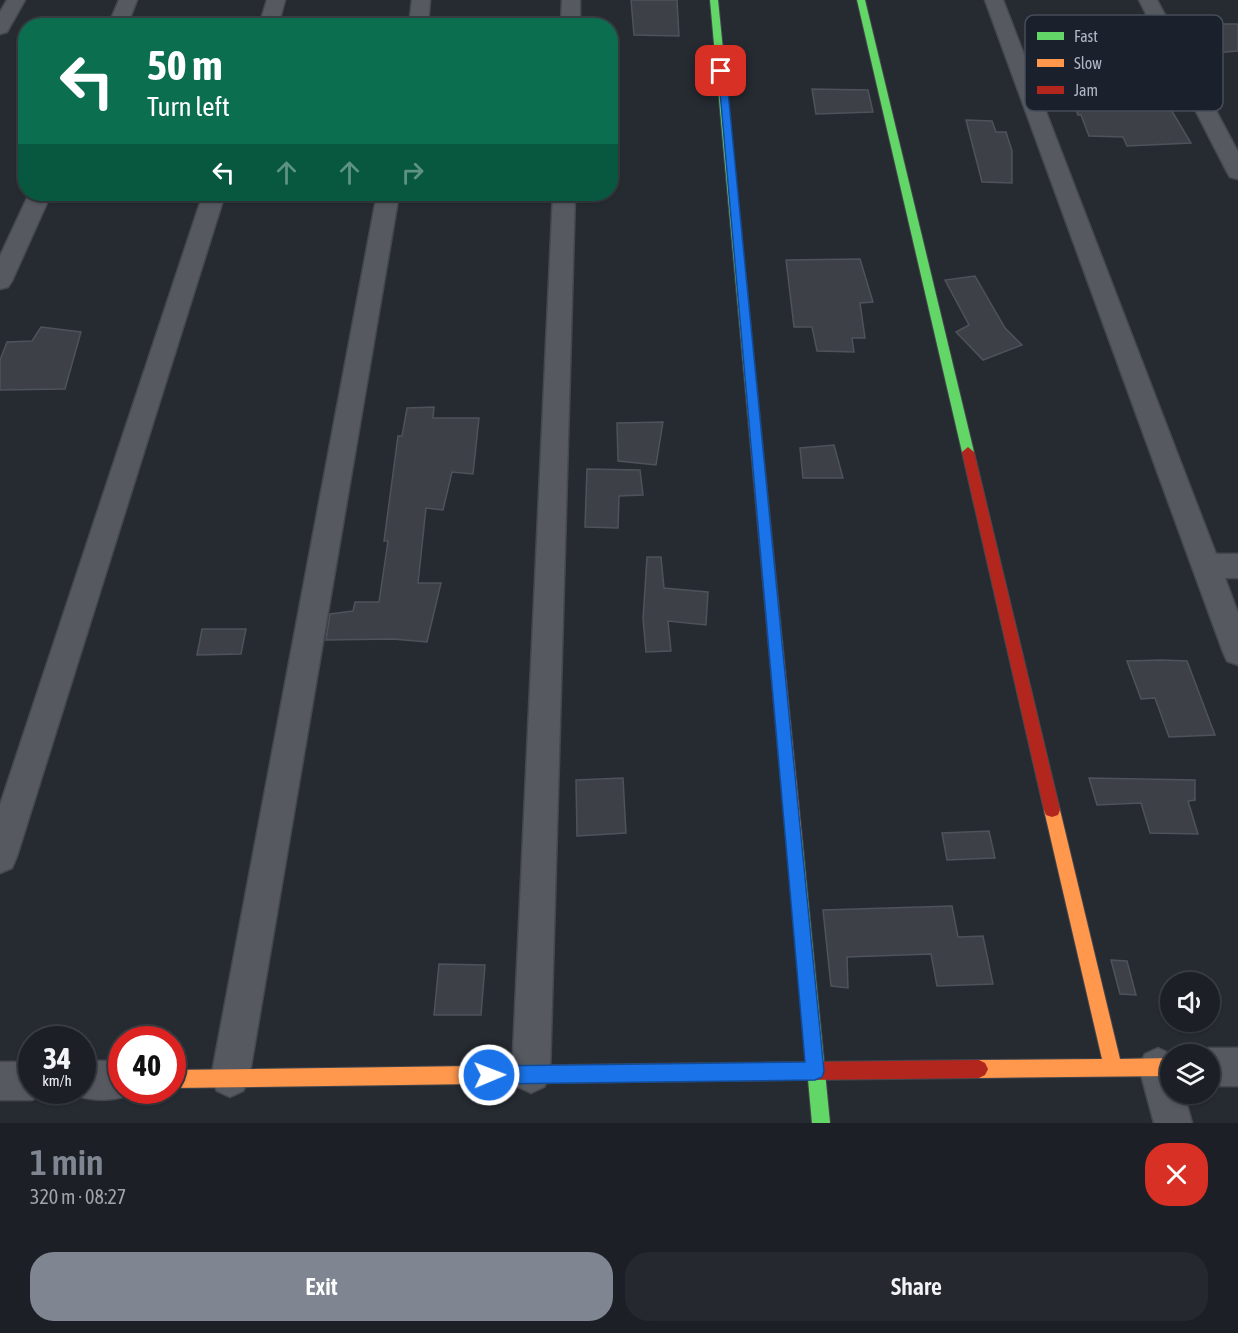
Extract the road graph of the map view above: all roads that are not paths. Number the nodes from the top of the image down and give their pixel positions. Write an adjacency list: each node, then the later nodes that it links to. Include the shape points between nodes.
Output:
1 (16, 0): 15 (street)
2 (128, 0): 11 (street)
3 (276, 0): 12 (street)
4 (421, 0): 13 (street)
5 (571, 0): 14 (street)
6 (714, 0): 33 (street)
7 (861, 0): 29 (street)
8 (994, 0): 16 (street)
9 (1148, 0): 10 (street)
10 (1156, 15)
11 (120, 18)
12 (270, 18)
13 (419, 18)
14 (570, 18)
15 (0, 28)
16 (1025, 83)
17 (1036, 111): 25 (street)
18 (1206, 111): 19 (street)
19 (1238, 172)
20 (37, 201): 24 (street)
21 (212, 201): 28 (street)
22 (387, 201): 35 (street)
23 (564, 201): 34 (street)
24 (0, 281)
25 (1206, 566): 26 (street); 27 (street)
26 (1238, 566)
27 (1238, 652)
28 (0, 856)
29 (1113, 1066): 30 (street); 33 (street)
30 (1160, 1067)
31 (1220, 1067): 32 (street)
32 (1238, 1067)
33 (815, 1071): 34 (street); 40 (street)
34 (531, 1074): 35 (street)
35 (230, 1078): 36 (street)
36 (186, 1079)
37 (0, 1081): 38 (street)
38 (18, 1081)
39 (1170, 1104): 41 (street)
40 (820, 1123)
41 (1173, 1123)

